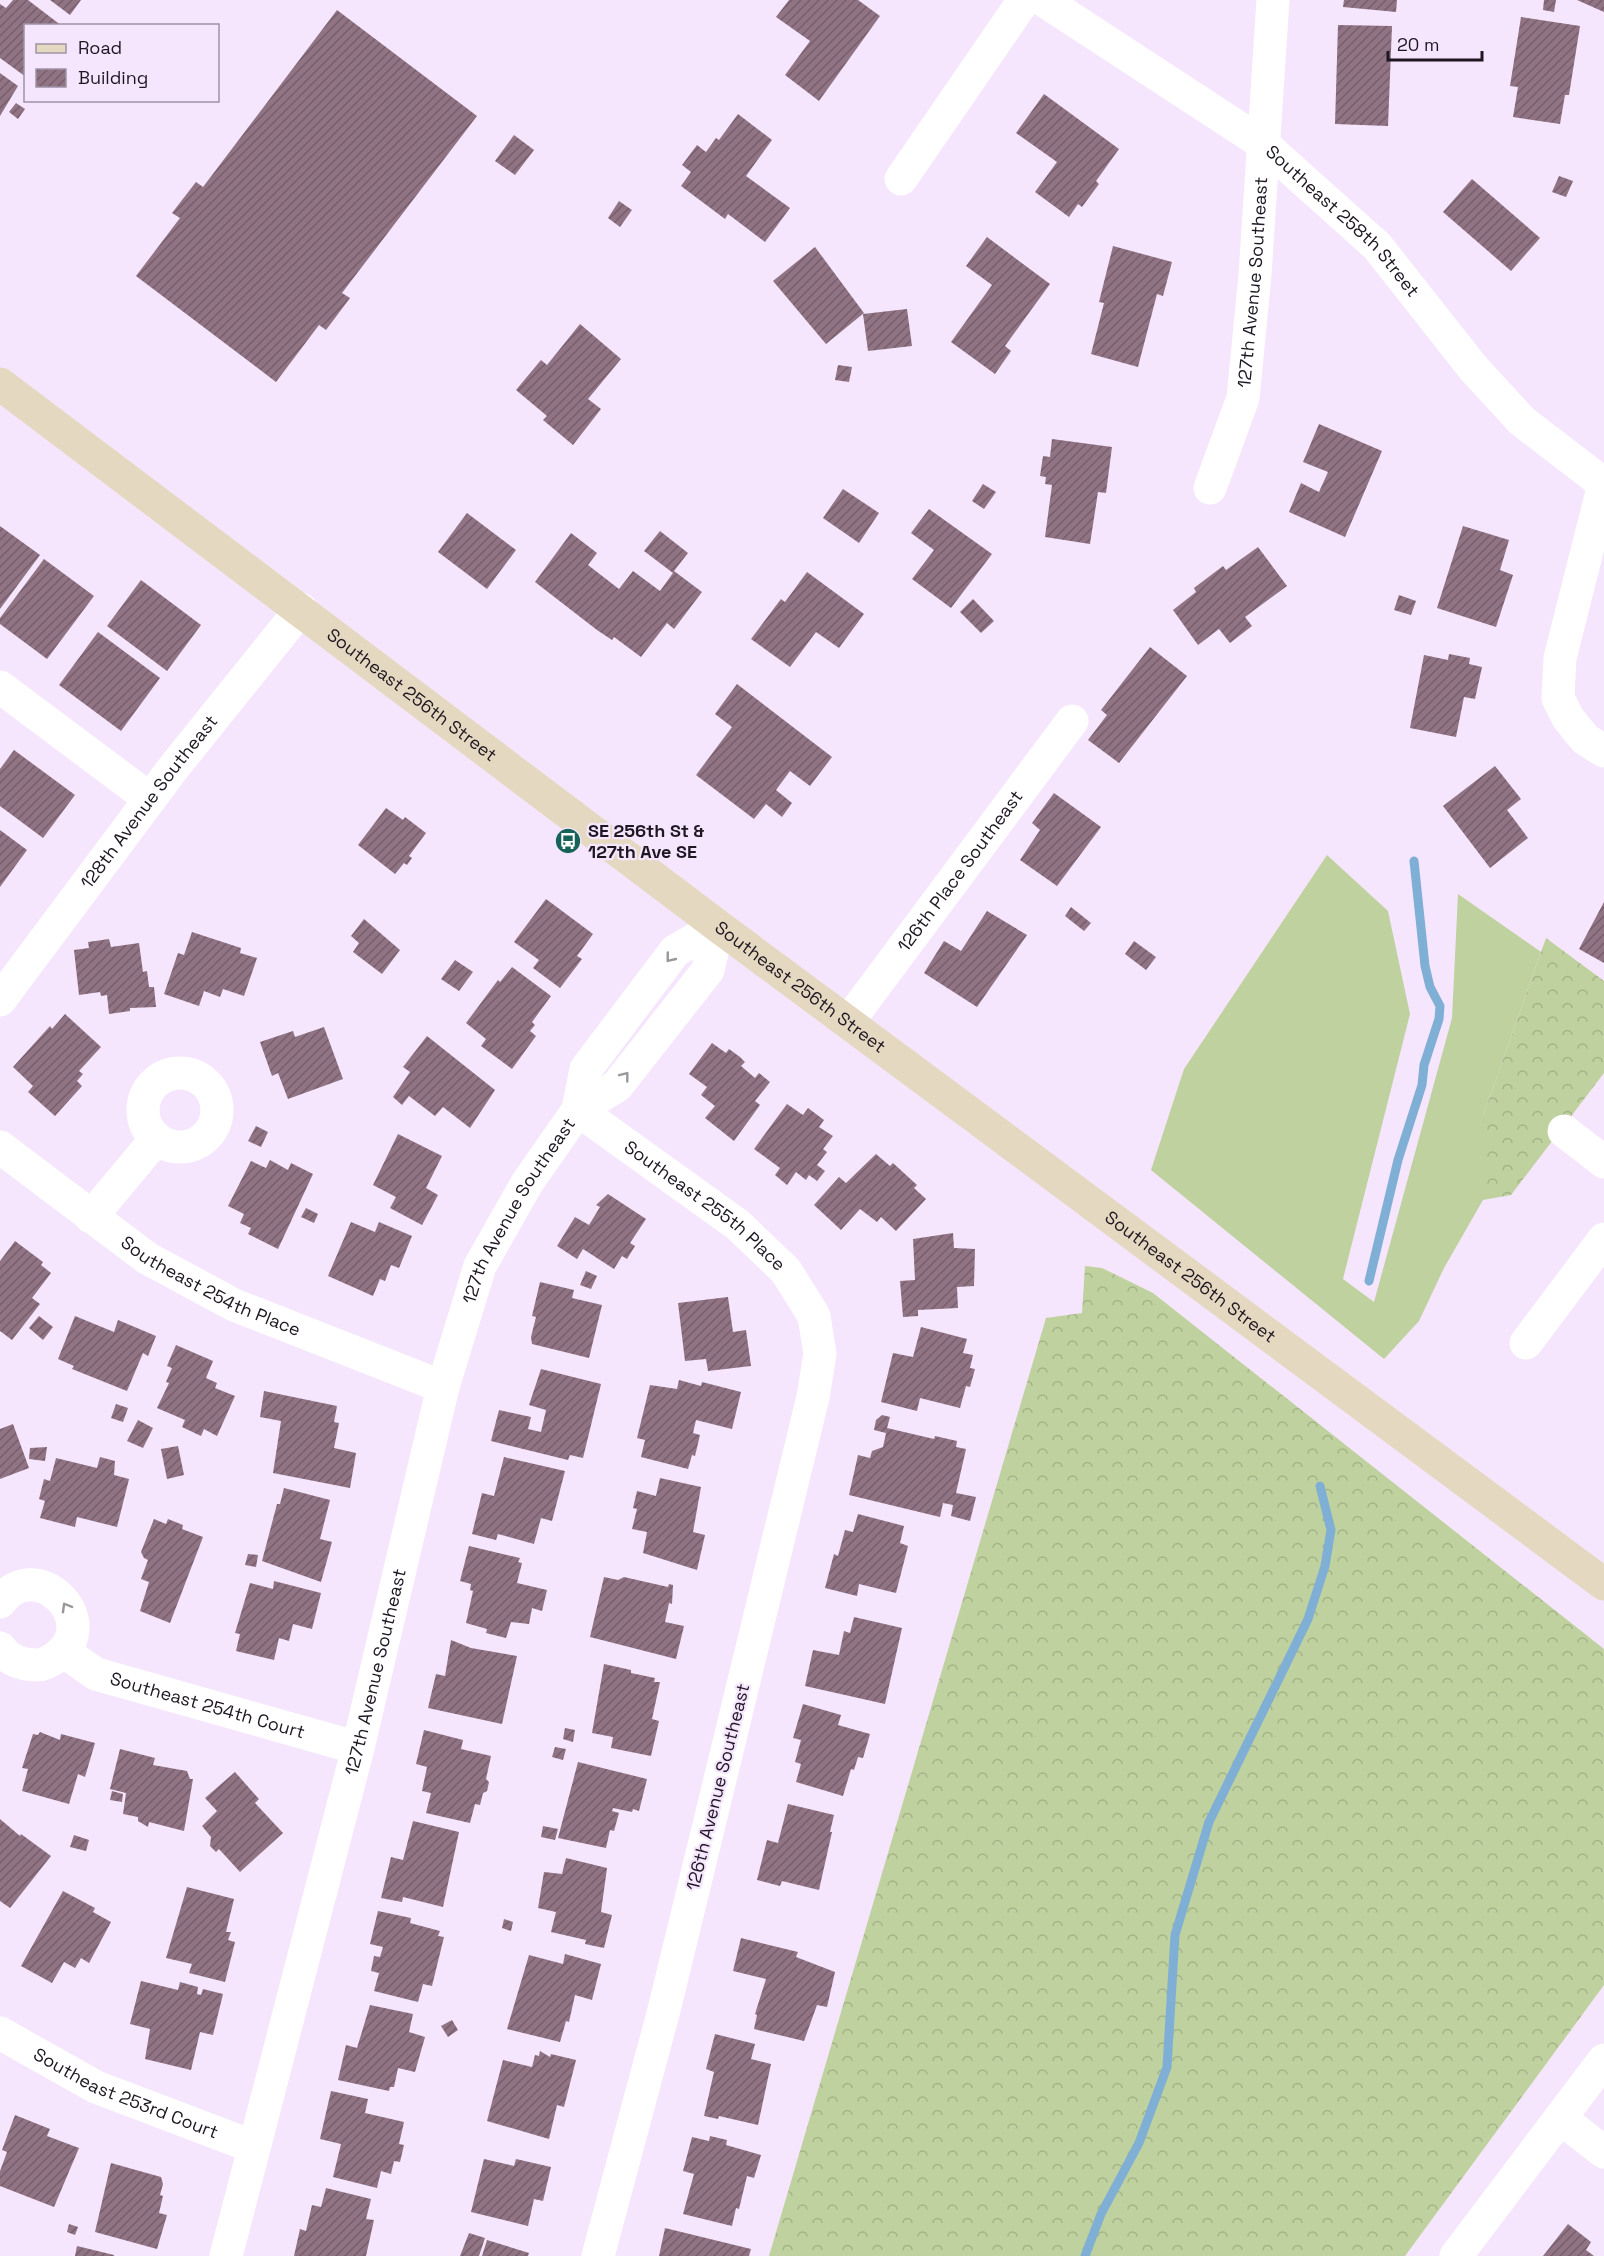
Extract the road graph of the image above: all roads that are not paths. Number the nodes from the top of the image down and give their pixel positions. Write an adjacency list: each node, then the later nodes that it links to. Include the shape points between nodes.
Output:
1 (1024, 0): 5 (street)
2 (1043, 0): 4 (street, Southeast 258th Street)
3 (1273, 0): 4 (street, 127th Avenue Southeast)
4 (1262, 143): 7 (street, Southeast 258th Street, via 1377,246 1474,369 1522,421); 8 (street, 127th Avenue Southeast, via 1243,398)
5 (901, 179)
6 (0, 384): 9 (main road, Southeast 256th Street)
7 (1604, 484): 12 (street, via 1560,658 1558,698 1568,718 1586,739)
8 (1210, 488)
9 (301, 609): 13 (street, 128th Avenue Southeast); 14 (main road, Southeast 256th Street)
10 (0, 687): 13 (street)
11 (1072, 721): 16 (street, 126th Place Southeast)
12 (1604, 751)
13 (150, 799): 15 (street, 128th Avenue Southeast)
14 (718, 926): 16 (main road, Southeast 256th Street); 17 (street, 127th Avenue Southeast, via 708,970 617,1086)
15 (0, 1000)
16 (848, 1022): 27 (main road, Southeast 256th Street)
17 (578, 1110): 24 (street, Southeast 255th Place, via 738,1225 786,1271); 26 (street, 127th Avenue Southeast, via 527,1183 480,1266)
18 (1564, 1131): 21 (street)
19 (156, 1139): 22 (street)
20 (0, 1147): 22 (street, Southeast 254th Place)
21 (1604, 1162)
22 (91, 1217): 26 (street, Southeast 254th Place, via 147,1258 234,1305)
23 (1604, 1239): 25 (street)
24 (814, 1316): 38 (street, 126th Avenue Southeast, via 819,1354 813,1397 664,2010)
25 (1526, 1343)
26 (443, 1387): 31 (street, 127th Avenue Southeast)
27 (1604, 1584)
28 (0, 1602): 30 (street, one-way to 28, via 70,1640 71,1615 58,1594 47,1588 22,1586)
29 (0, 1648): 30 (street, via 26,1665 40,1665)
30 (63, 1651): 31 (street, Southeast 254th Court, via 96,1674)
31 (358, 1748): 35 (street, 127th Avenue Southeast)
32 (0, 2033): 35 (street, Southeast 253rd Court, via 96,2087)
33 (1604, 2060): 34 (street)
34 (1560, 2118): 36 (street); 39 (street)
35 (254, 2147): 37 (street, 127th Avenue Southeast)
36 (1604, 2152)
37 (226, 2256)
38 (598, 2256)
39 (1456, 2256)

